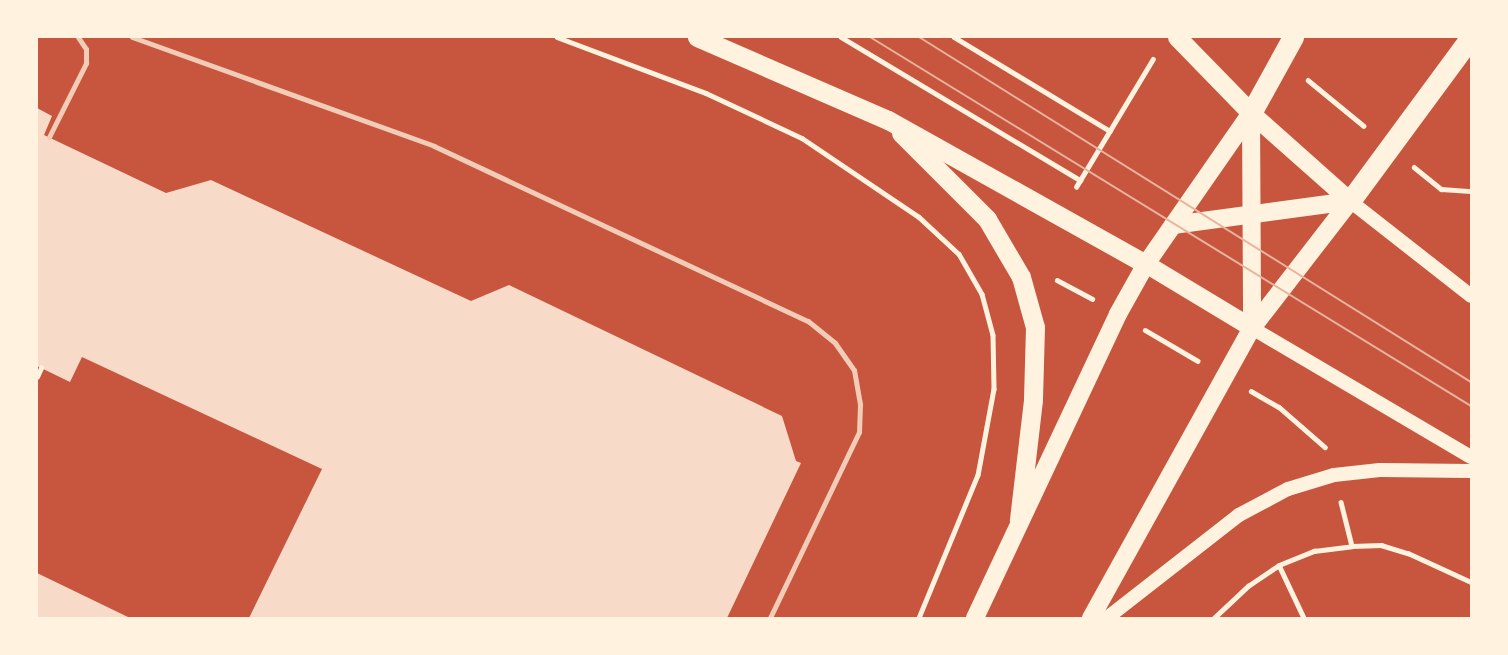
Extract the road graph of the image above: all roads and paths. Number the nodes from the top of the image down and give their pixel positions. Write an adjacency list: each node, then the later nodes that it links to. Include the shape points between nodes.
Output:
1 (78, 37): 15 (lane, via 86,49 86,63)
2 (132, 37): 33 (lane, via 435,146 808,321 835,343 854,370 859,432)
3 (557, 37): 34 (path, via 706,93 802,138 919,217 959,254 982,294 993,335 994,389 978,475)
4 (697, 37): 13 (highway)
5 (841, 37): 17 (path)
6 (954, 37): 14 (path)
7 (1177, 37): 12 (highway)
8 (1293, 37): 11 (highway)
9 (1471, 37): 16 (highway)
10 (1159, 48): 14 (path)
11 (1283, 59): 12 (highway); 16 (path)
12 (1251, 113): 19 (main road); 21 (main road); 22 (main road)
13 (888, 120): 20 (highway); 30 (highway, via 986,219 1021,278 1035,327 1033,401)
14 (1110, 131): 17 (path)
15 (49, 137)
16 (1390, 148): 18 (path, via 1441,189); 19 (highway)
17 (1080, 180): 20 (path)
18 (1471, 191)
19 (1350, 201): 21 (main road); 24 (main road); 25 (main road)
20 (1060, 213): 23 (highway)
21 (1251, 213): 22 (main road); 25 (main road)
22 (1173, 225): 23 (main road)
23 (1146, 264): 25 (main road); 30 (main road)
24 (1471, 296)
25 (1252, 328): 28 (main road); 36 (main road)
26 (41, 368): 27 (path)
27 (37, 377)
28 (1471, 457)
29 (1471, 471): 37 (main road, via 1380,470 1334,475 1288,489 1239,515)
30 (1019, 520): 35 (main road)
31 (1279, 565): 32 (path, via 1314,551 1381,545); 38 (path); 39 (path)
32 (1471, 582)
33 (770, 618)
34 (919, 618)
35 (975, 618)
36 (1091, 618)
37 (1107, 618)
38 (1214, 618)
39 (1304, 618)

